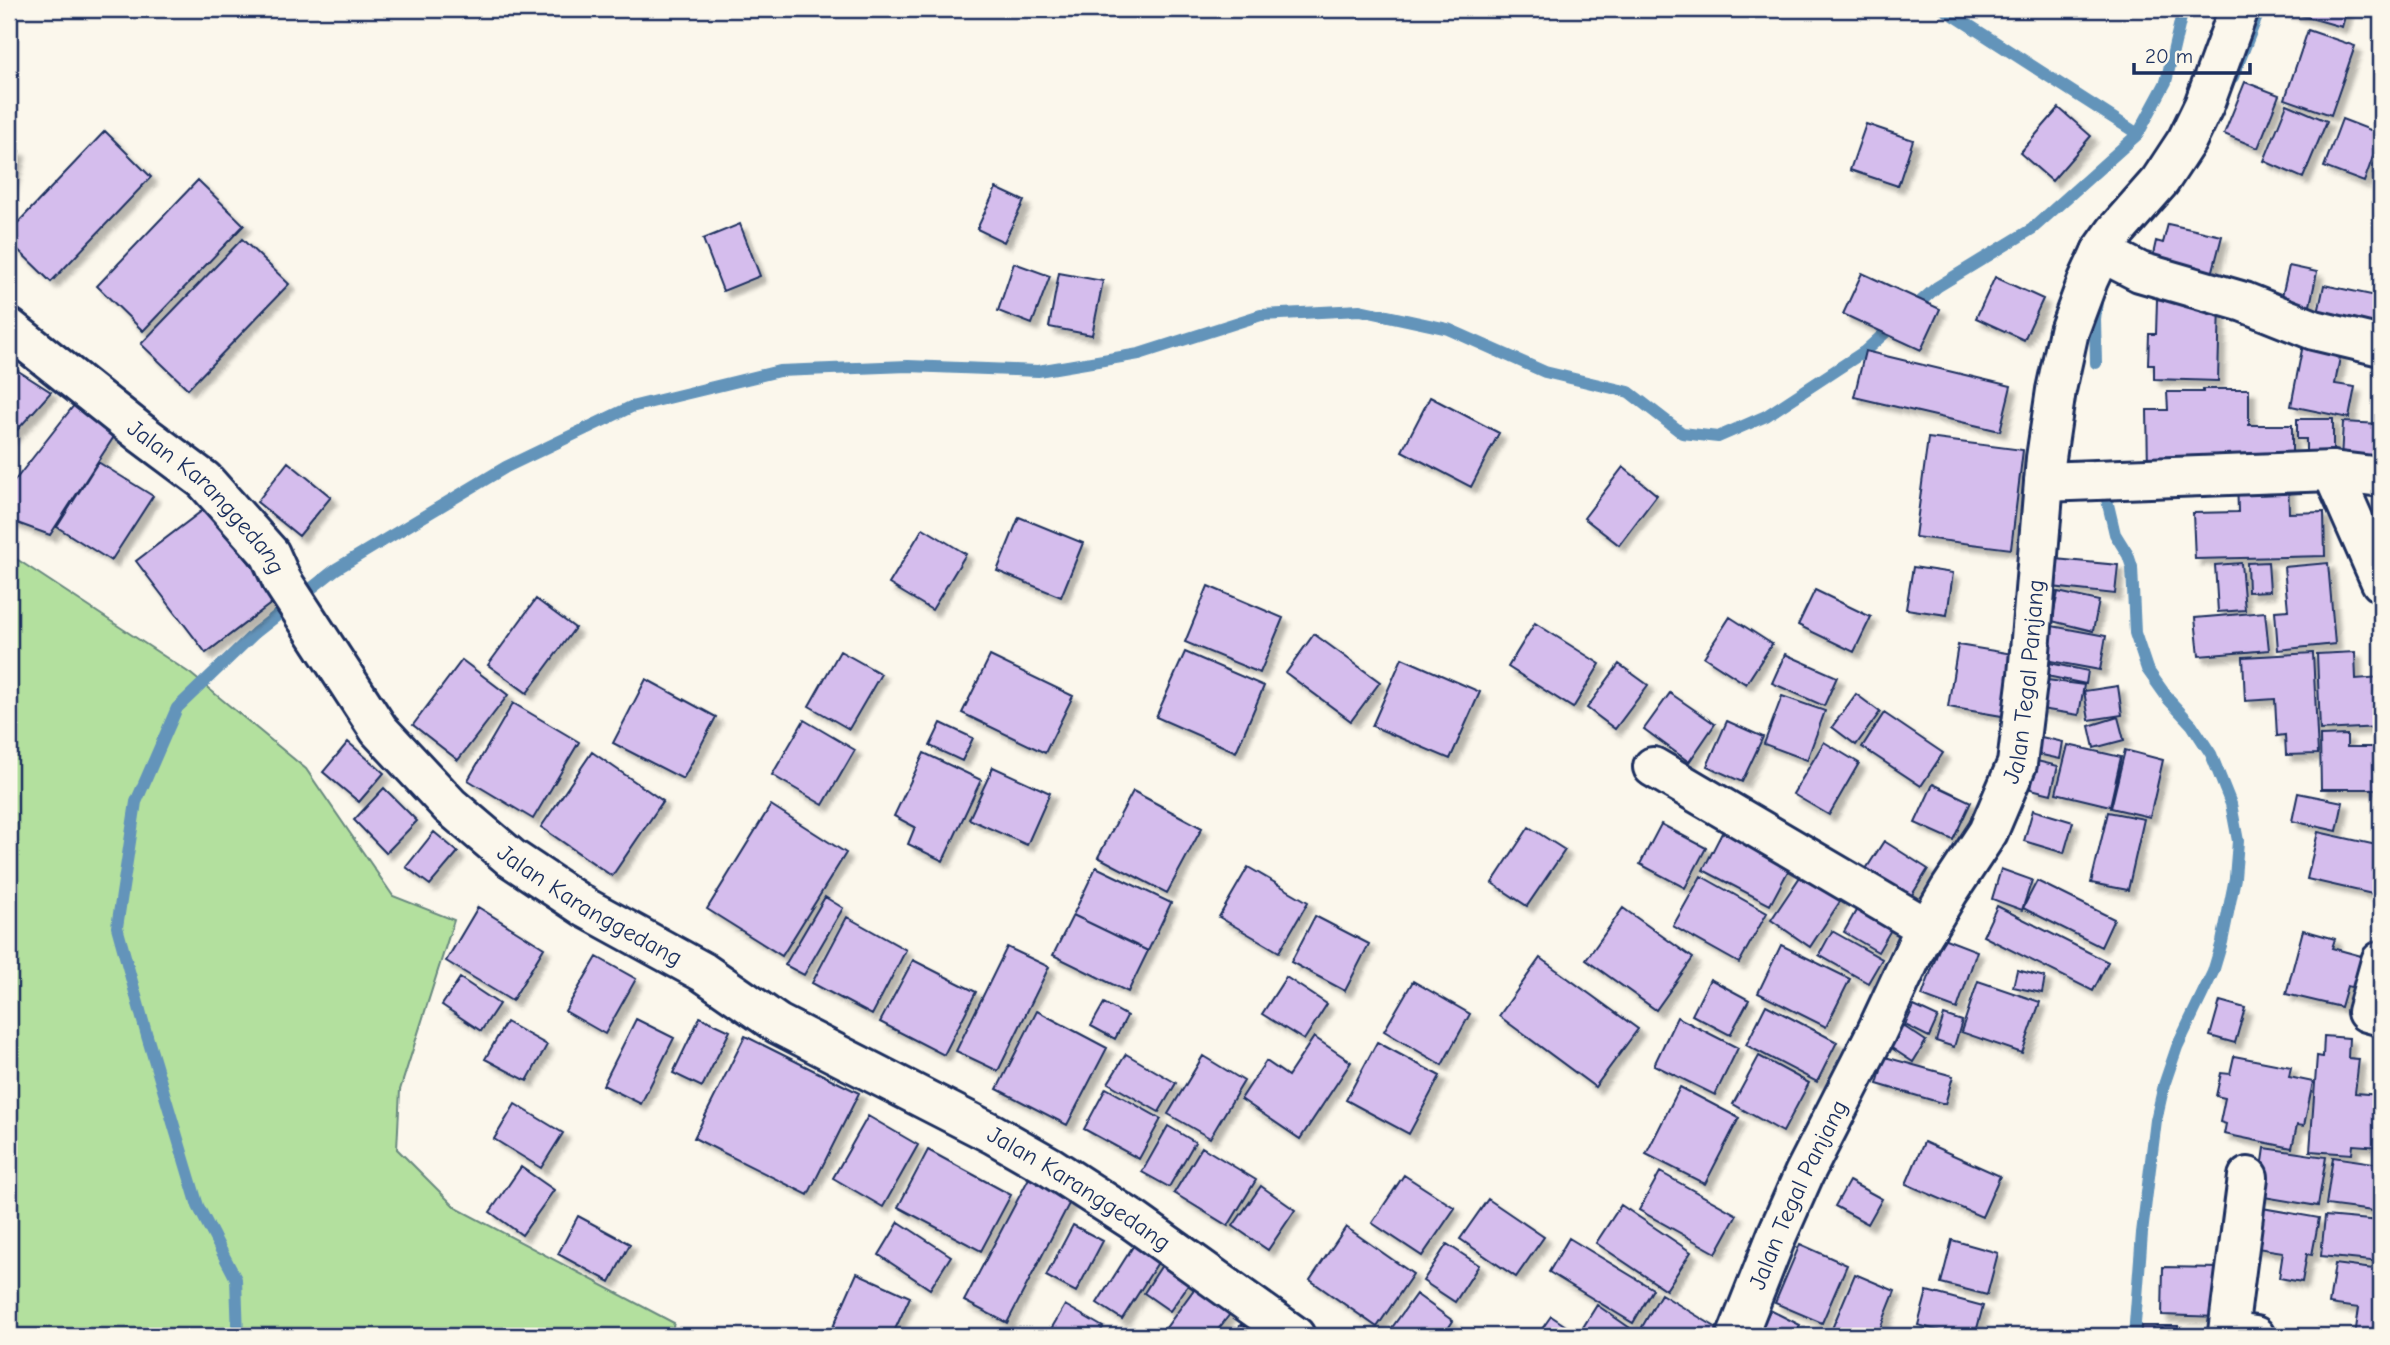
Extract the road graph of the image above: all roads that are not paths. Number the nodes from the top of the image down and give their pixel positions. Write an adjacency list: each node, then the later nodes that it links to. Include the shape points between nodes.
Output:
1 (2239, 9): 2 (street, Jalan Tegal Panjang, via 2187,140 2160,181)
2 (2101, 252): 4 (street, via 2140,272 2244,302 2314,330); 7 (street, Jalan Tegal Panjang, via 2069,331)
3 (9, 328): 14 (street, Jalan Karanggedang, via 204,480 270,554 282,582 379,730 450,806 511,858 586,908 703,971 778,1024 1049,1166)
4 (2381, 346)
5 (2332, 471): 6 (street); 7 (street); 8 (street)
6 (2381, 477)
7 (2044, 482): 10 (street, Jalan Tegal Panjang, via 2017,764 1988,832)
8 (2381, 582)
9 (1653, 767): 10 (street)
10 (1927, 929): 15 (street, Jalan Tegal Panjang, via 1804,1174)
11 (2381, 961): 12 (street, via 2367,1012)
12 (2381, 1016)
13 (2248, 1177): 16 (street, via 2228,1332)
14 (1295, 1336)
15 (1737, 1336)
16 (2255, 1336)

